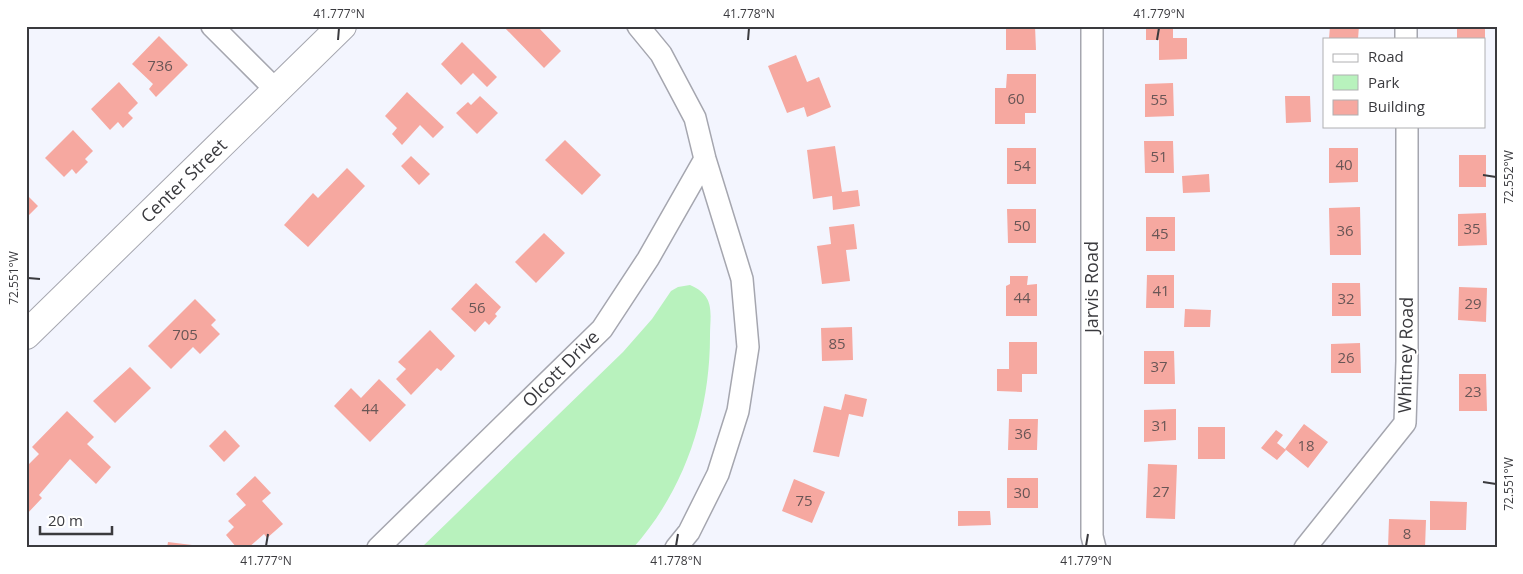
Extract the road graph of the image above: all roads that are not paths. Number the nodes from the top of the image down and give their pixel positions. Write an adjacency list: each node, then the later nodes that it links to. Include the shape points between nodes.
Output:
1 (212, 26): 5 (street)
2 (342, 26): 5 (main road, Center Street)
3 (638, 26): 7 (street, via 661,54 695,118)
4 (1092, 26): 11 (street, Jarvis Road, via 1092,536)
5 (276, 90): 8 (main road, Center Street)
6 (1407, 128): 12 (street, Whitney Road, via 1408,361 1405,423)
7 (705, 159): 9 (street, Olcott Drive, via 648,260 602,329); 10 (street, via 742,279 748,348 738,411 718,474 689,532)
8 (26, 335)
9 (378, 548)
10 (676, 548)
11 (1095, 548)
12 (1305, 548)

